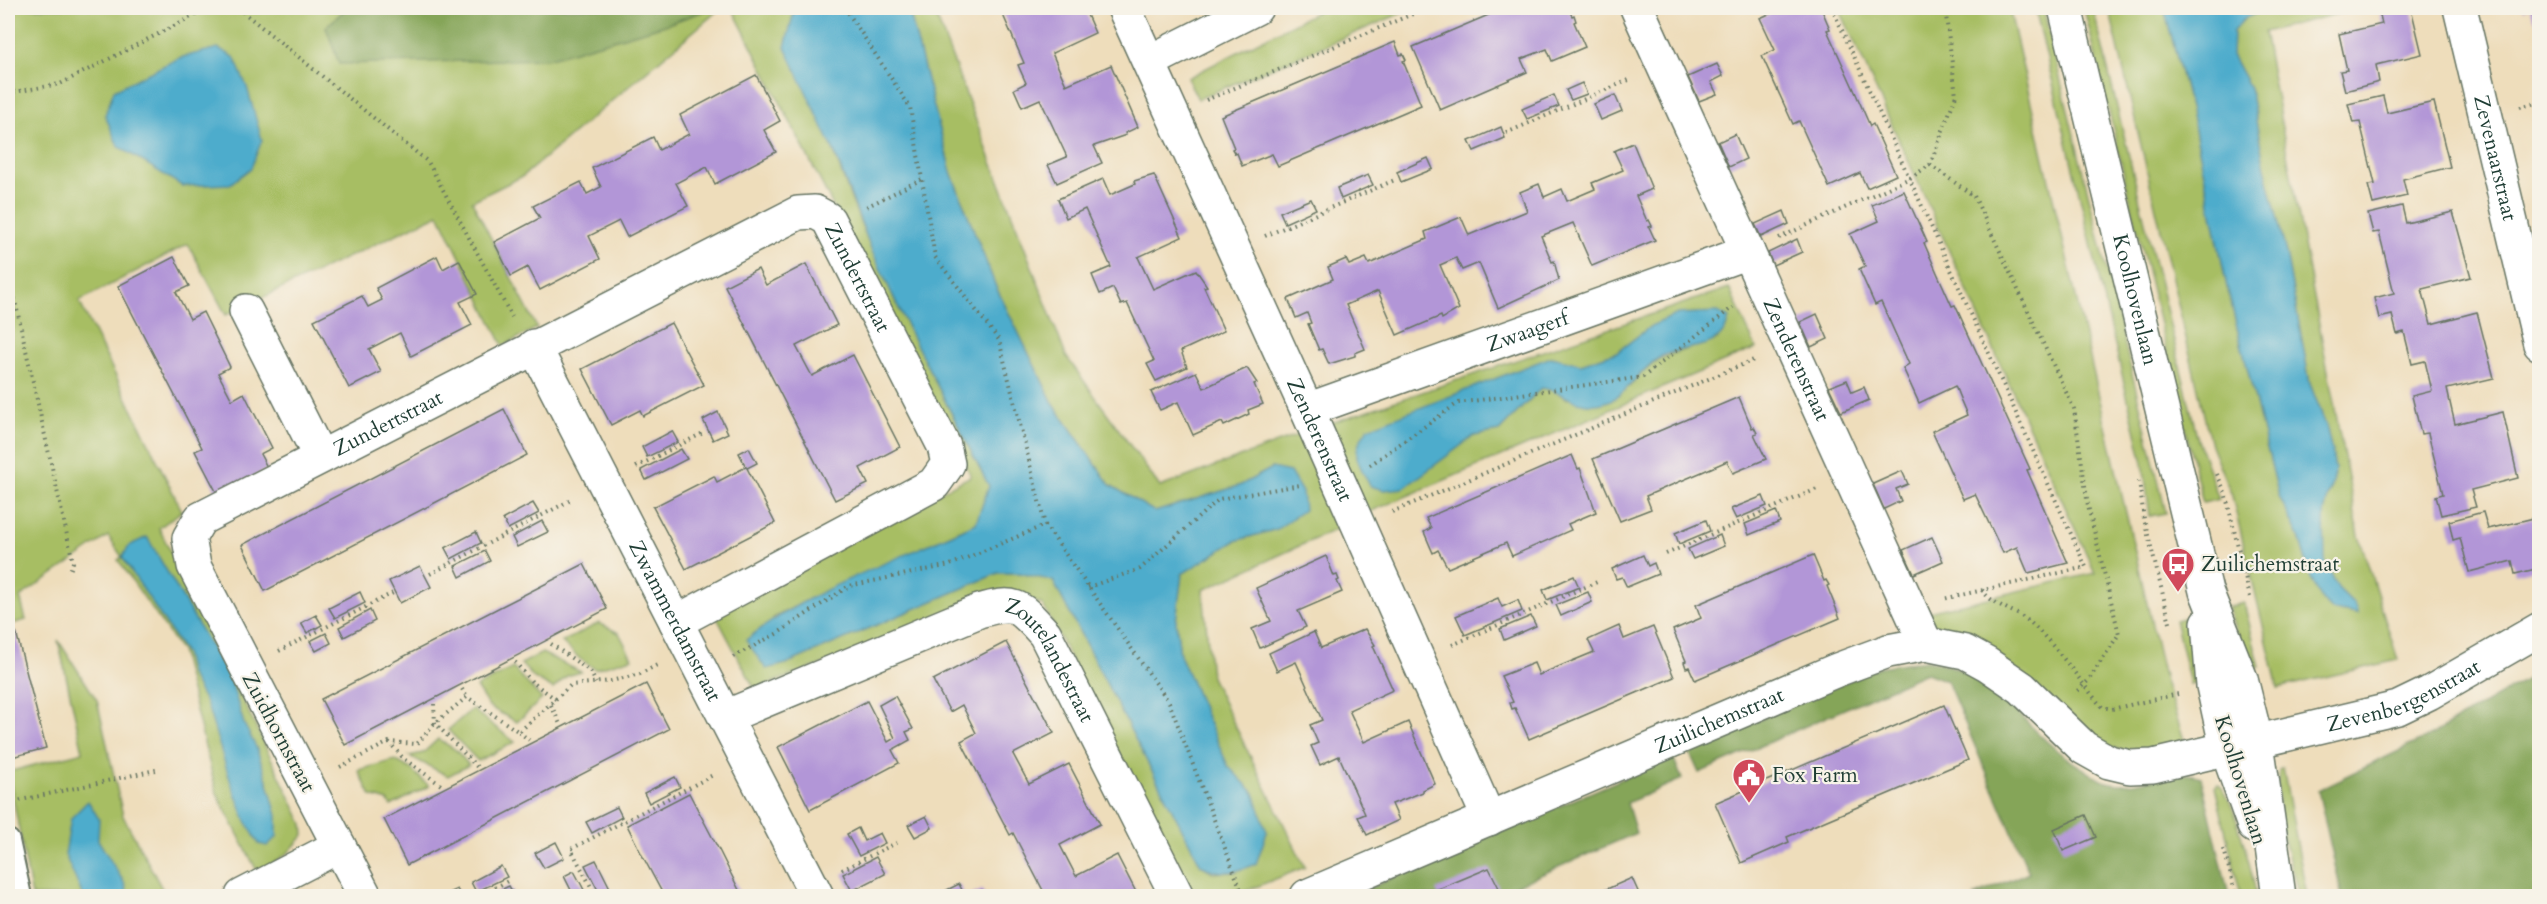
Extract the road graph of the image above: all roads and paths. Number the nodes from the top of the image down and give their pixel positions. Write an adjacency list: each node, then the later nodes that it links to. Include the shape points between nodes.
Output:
1 (209, 8): 14 (path, via 60,84)
2 (238, 8): 28 (path, via 428,162)
3 (844, 8): 20 (path, via 910,107 922,179)
4 (1124, 8): 12 (street, Zenderenstraat)
5 (1256, 8): 12 (street)
6 (1427, 8): 15 (path)
7 (1637, 8): 13 (street, Zenderenstraat)
8 (1832, 8): 18 (path)
9 (1945, 8): 17 (path, via 1956,95)
10 (2065, 8): 48 (street, Koolhovenlaan)
11 (2460, 8): 29 (street, Zevenaarstraat)
12 (1149, 62): 15 (street, Zenderenstraat)
13 (1663, 65): 16 (path); 22 (street, Zenderenstraat)
14 (8, 93)
15 (1173, 114): 21 (street, Zenderenstraat)
16 (1506, 133)
17 (1930, 165): 18 (path); 60 (path, via 1974,196 2074,409 2088,506 2119,634)
18 (1910, 178): 22 (path); 47 (path, via 2086,567)
19 (1397, 179): 21 (path)
20 (860, 210)
21 (1234, 249): 31 (street, Zenderenstraat)
22 (1748, 252): 30 (street, Zenderenstraat); 31 (street, Zwaagerf)
23 (8, 269): 25 (path)
24 (1740, 303): 34 (path, via 1643,377 1458,402)
25 (16, 309): 26 (path); 43 (path, via 72,562)
26 (8, 310)
27 (246, 311): 33 (street, Zundertstraat)
28 (525, 335): 33 (street, Zundertstraat); 37 (street, Zwammerdamstraat); 53 (street, Zundertstraat, via 798,213 815,212 831,224 944,446 948,464 934,484)
29 (2540, 344)
30 (1790, 345): 35 (street, Zenderenstraat); 40 (path)
31 (1307, 410): 40 (street, Zenderenstraat)
32 (705, 432): 37 (path)
33 (320, 457): 42 (street, Zundertstraat, via 200,519 189,538)
34 (1366, 469)
35 (1849, 476): 41 (path); 50 (street, Zenderenstraat)
36 (2139, 477): 52 (path, via 2144,519)
37 (604, 483): 44 (path); 53 (street, Zwammerdamstraat)
38 (1310, 483): 46 (path, via 1219,499 1140,568)
39 (1045, 525): 46 (path)
40 (1359, 526): 56 (street, Zenderenstraat)
41 (1666, 554)
42 (194, 566): 58 (street, Zuidhornstraat)
43 (70, 571)
44 (430, 574)
45 (1597, 582): 56 (path)
46 (1088, 586): 88 (path, via 1169,702)
47 (1982, 590): 50 (path); 60 (path, via 1988,599 2029,621 2043,634)
48 (2206, 591): 61 (street, Koolhovenlaan); 73 (street, Koolhovenlaan, via 2241,679)
49 (393, 593): 58 (path)
50 (1909, 606): 55 (street, Zenderenstraat)
51 (2540, 628): 73 (street, Zevenbergenstraat, via 2398,708)
52 (2172, 634)
53 (682, 635): 59 (path, via 640,674); 67 (street, Zwammerdamstraat)
54 (551, 644): 59 (path, via 590,671)
55 (1926, 644): 73 (street, Zuilichemstraat, via 1965,652 1987,664 2022,688 2084,748 2109,762 2130,767 2153,766); 80 (street, Zuilichemstraat, via 1888,651 1837,670)
56 (1418, 659): 80 (street, Zenderenstraat)
57 (515, 662): 64 (path, via 532,682)
58 (246, 668): 77 (street, Zuidhornstraat)
59 (596, 683): 64 (path, via 571,685)
60 (2083, 685): 61 (path, via 2102,707 2112,709)
61 (2213, 686): 73 (street, Koolhovenlaan)
62 (462, 689): 63 (path)
63 (467, 698): 68 (path); 70 (path)
64 (557, 700): 66 (path)
65 (434, 704): 68 (path)
66 (551, 705): 69 (path); 70 (path)
67 (725, 717): 74 (street, Zwammerdamstraat); 94 (street, Zoutelandestraat, via 979,611 1003,604 1023,610 1045,634)
68 (435, 723): 72 (path, via 417,744); 75 (path)
69 (560, 724)
70 (519, 732): 71 (path)
71 (529, 740)
72 (389, 742): 77 (path); 78 (path, via 404,759)
73 (2242, 746): 89 (street, Koolhovenlaan)
74 (746, 758): 87 (street, Zwammerdamstraat); 93 (path, via 571,849)
75 (477, 767)
76 (160, 769): 79 (path)
77 (307, 785): 84 (street, Zuidhornstraat)
78 (441, 785)
79 (8, 803)
80 (1489, 819): 95 (street, Zuilichemstraat)
81 (8, 841): 86 (lane)
82 (900, 841): 87 (path)
83 (2223, 842): 96 (path)
84 (339, 846): 90 (street); 91 (street, Zuidhornstraat)
85 (508, 881): 92 (path)
86 (15, 887)
87 (814, 891)
88 (1241, 891)
89 (2278, 896)
90 (242, 897)
91 (365, 897)
92 (479, 897)
93 (596, 897)
94 (1176, 897)
95 (1307, 897)
96 (2236, 897)

